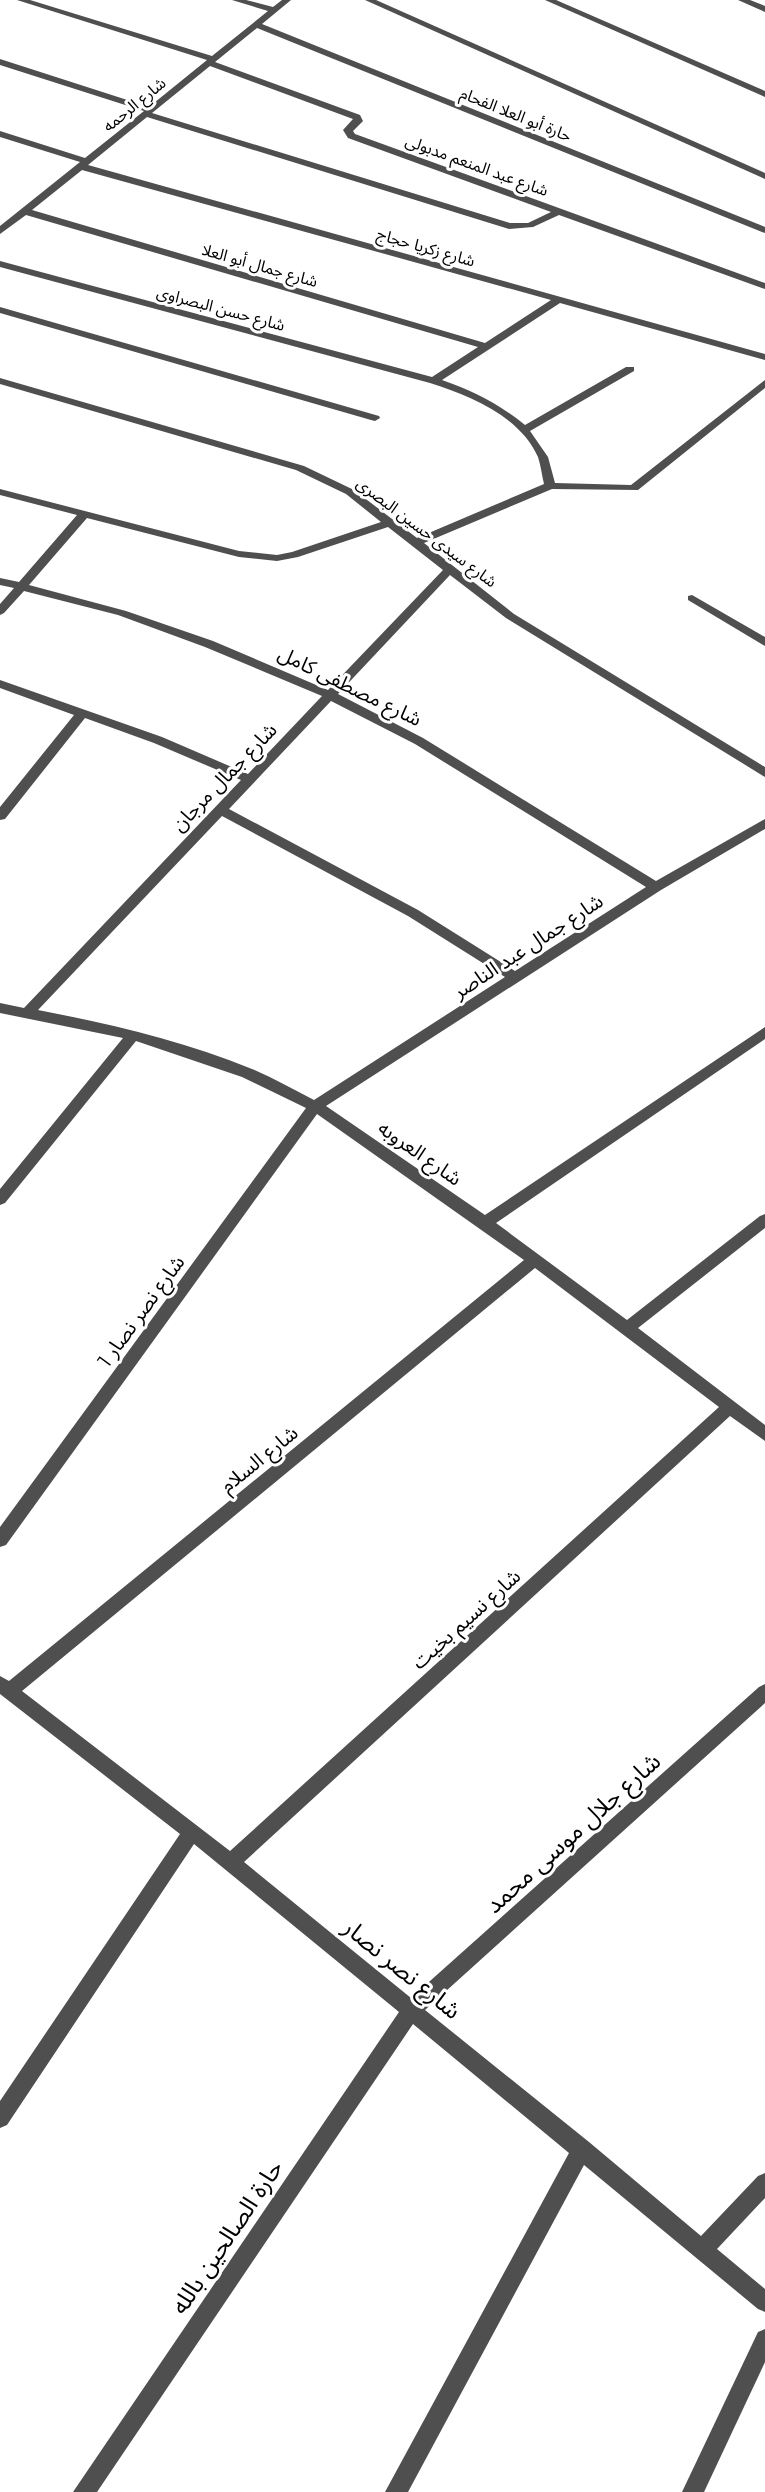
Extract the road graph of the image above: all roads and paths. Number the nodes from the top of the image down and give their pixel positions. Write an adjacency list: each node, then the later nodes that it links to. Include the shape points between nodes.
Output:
1 (21, 0): 10 (street)
2 (236, 0): 8 (street)
3 (287, 0): 8 (street, شارع الرحمه)
4 (369, 0): 16 (street)
5 (549, 0): 12 (street)
6 (742, 0): 7 (street)
7 (765, 9)
8 (274, 10): 9 (street, شارع الرحمه)
9 (256, 25): 10 (street, شارع الرحمه); 21 (street, حارة أبو العلا الفحام)
10 (211, 61): 13 (street, شارع الرحمه); 17 (street, شارع عبد المنعم مدبولى, via 357,117 358,121 348,130 351,136)
11 (0, 62): 13 (street)
12 (765, 94)
13 (148, 112): 15 (street, شارع الرحمه); 17 (street, via 509,226 535,225)
14 (0, 134): 15 (street, شارع زكريا حجاج)
15 (83, 164): 18 (street, شارع الرحمه); 25 (street, شارع زكريا حجاج)
16 (765, 176)
17 (560, 210): 24 (street, شارع عبد المنعم مدبولى)
18 (24, 211): 20 (street, شارع الرحمه); 27 (street, شارع جمال أبو العلا)
19 (0, 217): 20 (street)
20 (12, 221): 22 (street, شارع الرحمه)
21 (765, 230)
22 (0, 231)
23 (0, 264): 31 (street, شارع حسن البصراوى)
24 (765, 286)
25 (558, 300): 27 (street); 28 (street, شارع زكريا حجاج)
26 (0, 310): 33 (street)
27 (488, 347): 31 (street)
28 (765, 357)
29 (630, 369): 34 (street)
30 (0, 381): 38 (street, شارع سيدى حسين البصرى, via 300,468 350,492)
31 (434, 381): 34 (street, شارع حسن البصراوى, via 470,393)
32 (765, 383): 35 (street, via 640,485 625,489)
33 (375, 418)
34 (524, 430): 35 (street, شارع حسن البصراوى, via 543,457)
35 (550, 486): 39 (street)
36 (0, 492): 37 (street)
37 (84, 514): 38 (street, via 260,557 294,555); 42 (street)
38 (388, 523): 39 (street, شارع سيدى حسين البصرى)
39 (415, 543): 40 (street, شارع سيدى حسين البصرى)
40 (450, 569): 47 (street, شارع جمال مرجان); 49 (street, شارع سيدى حسين البصرى, via 510,616)
41 (0, 581): 42 (street, شارع مصطفى كامل)
42 (21, 586): 44 (street); 47 (street, شارع مصطفى كامل, via 143,621)
43 (692, 598): 45 (street)
44 (0, 610)
45 (765, 642)
46 (0, 684): 48 (street)
47 (330, 695): 50 (street, شارع جمال مرجان); 54 (street, شارع مصطفى كامل, via 419,741)
48 (83, 712): 50 (street); 52 (street)
49 (765, 772)
50 (249, 779): 51 (street, شارع جمال مرجان)
51 (220, 810): 55 (street, via 413,913); 57 (street, شارع جمال مرجان)
52 (0, 816)
53 (765, 823): 54 (street, شارع جمال عبد الناصر)
54 (656, 887): 55 (street, شارع جمال عبد الناصر)
55 (516, 978): 60 (street, شارع جمال عبد الناصر)
56 (0, 1008): 57 (street, شارع العروبه)
57 (27, 1013): 59 (street, شارع العروبه)
58 (765, 1032): 63 (street)
59 (133, 1035): 60 (street, شارع العروبه, via 247,1073); 61 (street)
60 (315, 1106): 63 (street, شارع العروبه); 68 (street, شارع نصر نصار 1)
61 (0, 1199)
62 (765, 1220): 65 (street)
63 (485, 1223): 64 (street, شارع العروبه)
64 (535, 1260): 65 (street, شارع العروبه); 69 (street, شارع السلام)
65 (627, 1328): 66 (street, شارع العروبه)
66 (730, 1407): 67 (street, شارع العروبه); 72 (street, شارع نسيم بخيت)
67 (765, 1434)
68 (0, 1540)
69 (5, 1688): 71 (street, شارع نصر نصار)
70 (765, 1692): 73 (street, شارع جلال موسى محمد)
71 (192, 1832): 72 (street, شارع نصر نصار); 74 (street)
72 (231, 1862): 73 (street, شارع نصر نصار)
73 (412, 2010): 75 (street, شارع نصر نصار); 80 (street, حارة الصالحين بالله)
74 (0, 2118)
75 (582, 2150): 77 (street, شارع نصر نصار); 81 (street)
76 (765, 2183): 77 (street)
77 (702, 2250): 78 (street, شارع نصر نصار)
78 (765, 2302)
79 (765, 2339): 82 (street)
80 (84, 2492)
81 (396, 2492)
82 (693, 2492)

